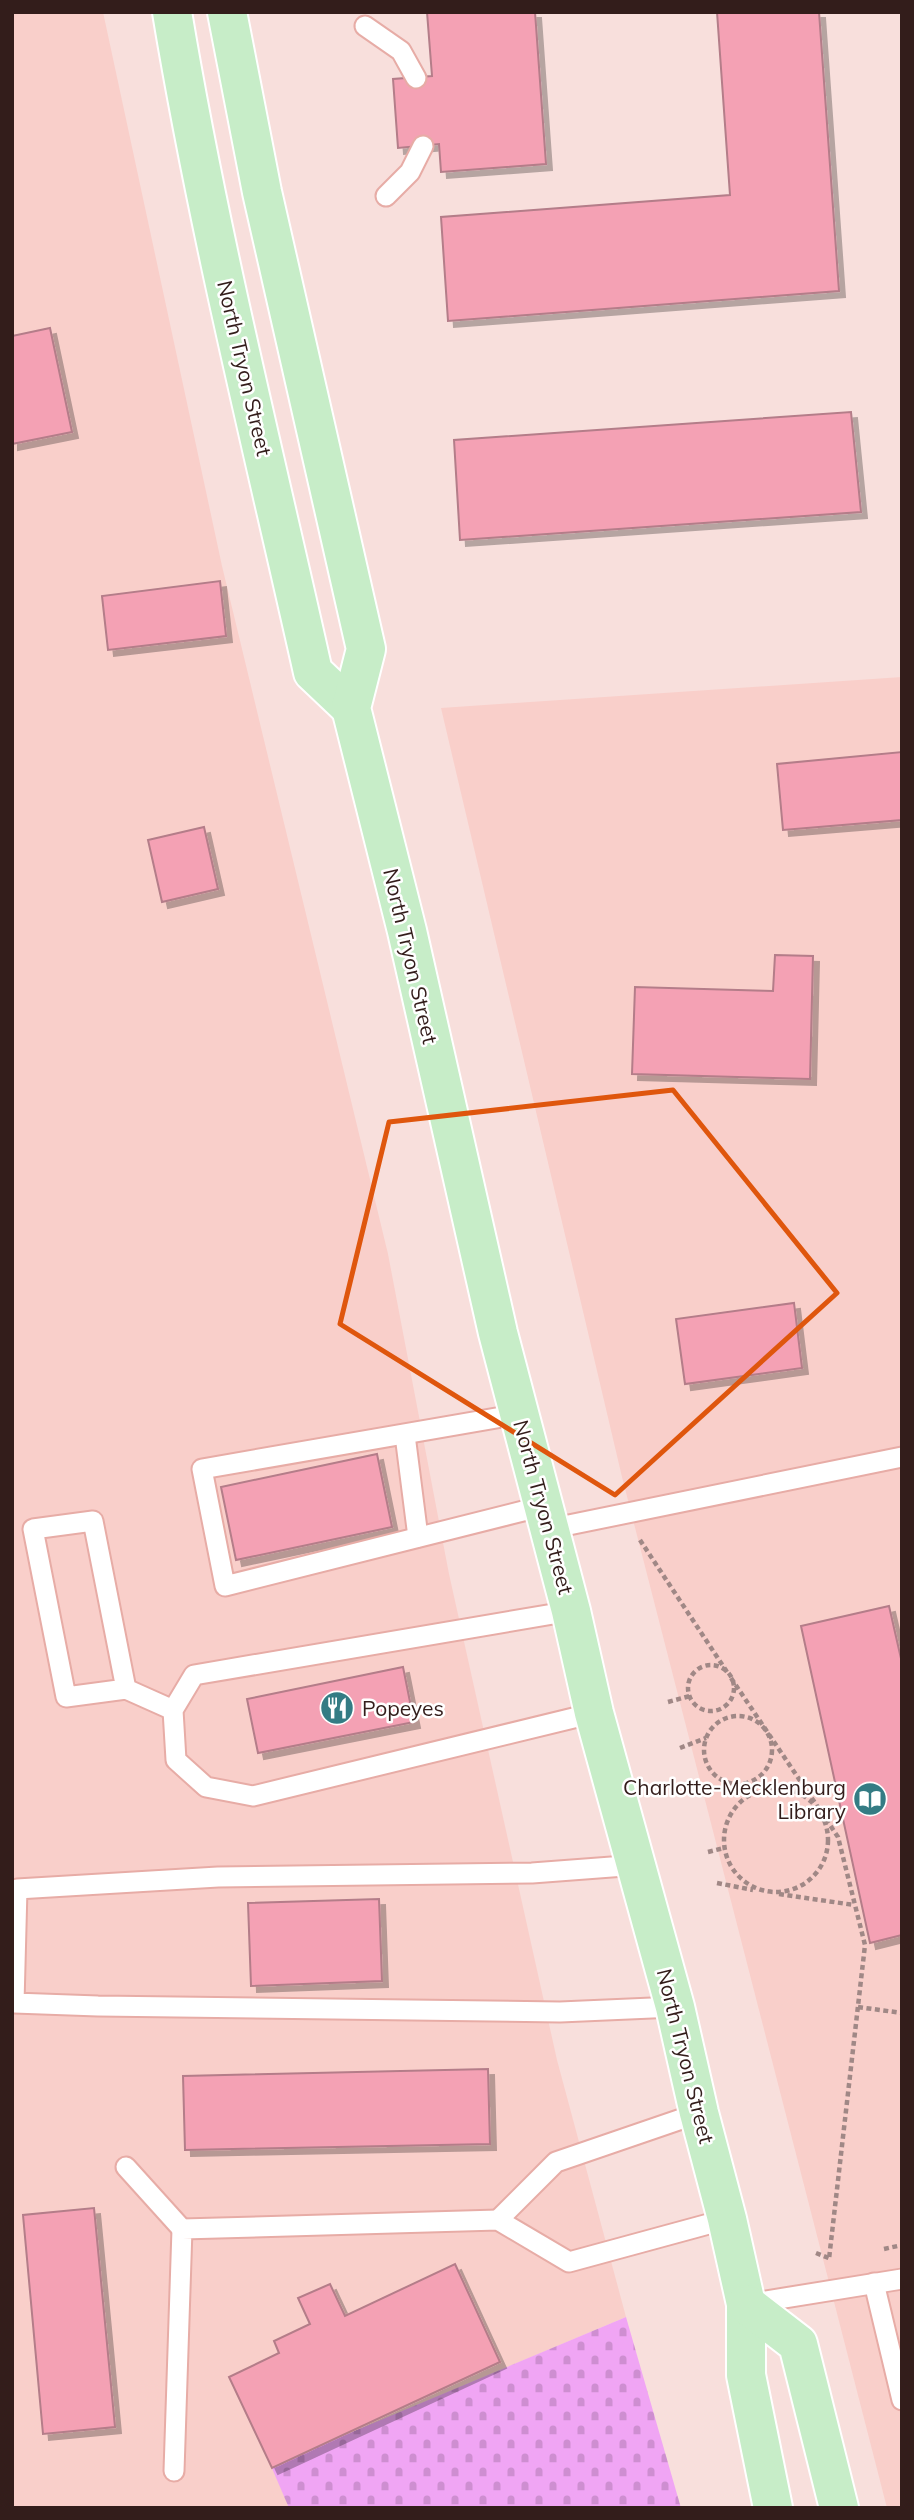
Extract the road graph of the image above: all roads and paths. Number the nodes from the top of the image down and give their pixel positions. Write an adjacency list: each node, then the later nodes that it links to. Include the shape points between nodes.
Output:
1 (172, 12): 7 (main road, North Tryon Street, via 212,221 313,672)
2 (227, 12): 7 (main road, North Tryon Street, via 262,192 366,649)
3 (365, 26): 4 (lane, via 401,51)
4 (416, 78)
5 (423, 146): 6 (lane, via 410,172)
6 (386, 196)
7 (351, 708): 8 (main road, North Tryon Street)
8 (519, 1414): 9 (lane); 11 (main road, North Tryon Street)
9 (405, 1435): 12 (lane); 12 (lane, via 202,1469 225,1586)
10 (902, 1457): 11 (lane)
11 (546, 1518): 12 (lane); 14 (main road, North Tryon Street)
12 (418, 1537)
13 (640, 1539): 15 (path)
14 (571, 1611): 21 (lane, via 194,1675); 22 (main road, North Tryon Street)
15 (727, 1672): 16 (path); 18 (path, via 713,1665 698,1668 689,1681)
16 (731, 1678): 20 (path, via 733,1692); 24 (path)
17 (126, 1689): 17 (lane, via 93,1521 33,1529 66,1697); 21 (lane)
18 (690, 1696): 19 (path); 20 (path, via 699,1708)
19 (668, 1702)
20 (720, 1708): 23 (path)
21 (173, 1710): 22 (lane, via 176,1760 206,1787 253,1796)
22 (594, 1713): 32 (main road, North Tryon Street)
23 (724, 1719): 24 (path, via 752,1718); 25 (path)
24 (768, 1733): 27 (path, via 772,1755); 29 (path)
25 (706, 1738): 26 (path); 27 (path, via 706,1760 719,1778 729,1783)
26 (680, 1748)
27 (752, 1782): 28 (path)
28 (756, 1792): 29 (path, via 785,1788); 30 (path, via 736,1806 726,1822)
29 (816, 1805): 34 (path, via 829,1835 822,1867 797,1888); 35 (path, via 838,1837)
30 (724, 1847): 31 (path); 34 (path, via 734,1873)
31 (708, 1852)
32 (638, 1866): 36 (main road, North Tryon Street); 36 (lane, via 532,1873 218,1877 17,1889 14,2003 560,2012)
33 (717, 1883): 34 (path)
34 (765, 1892): 35 (path)
35 (855, 1905): 37 (path, via 865,1945)
36 (675, 2007): 39 (main road, North Tryon Street)
37 (857, 2007): 38 (path); 44 (path)
38 (902, 2013)
39 (699, 2113): 41 (main road, North Tryon Street); 42 (lane, via 556,2162)
40 (126, 2167): 43 (lane)
41 (727, 2219): 42 (lane, via 569,2262); 47 (main road, North Tryon Street)
42 (498, 2220): 43 (lane)
43 (182, 2229): 49 (lane)
44 (829, 2259)
45 (902, 2279): 46 (lane)
46 (874, 2283): 47 (lane); 48 (lane)
47 (746, 2304): 50 (main road, North Tryon Street, via 746,2375); 51 (main road, via 798,2344)
48 (902, 2400)
49 (174, 2471)
50 (773, 2508)
51 (839, 2508)

